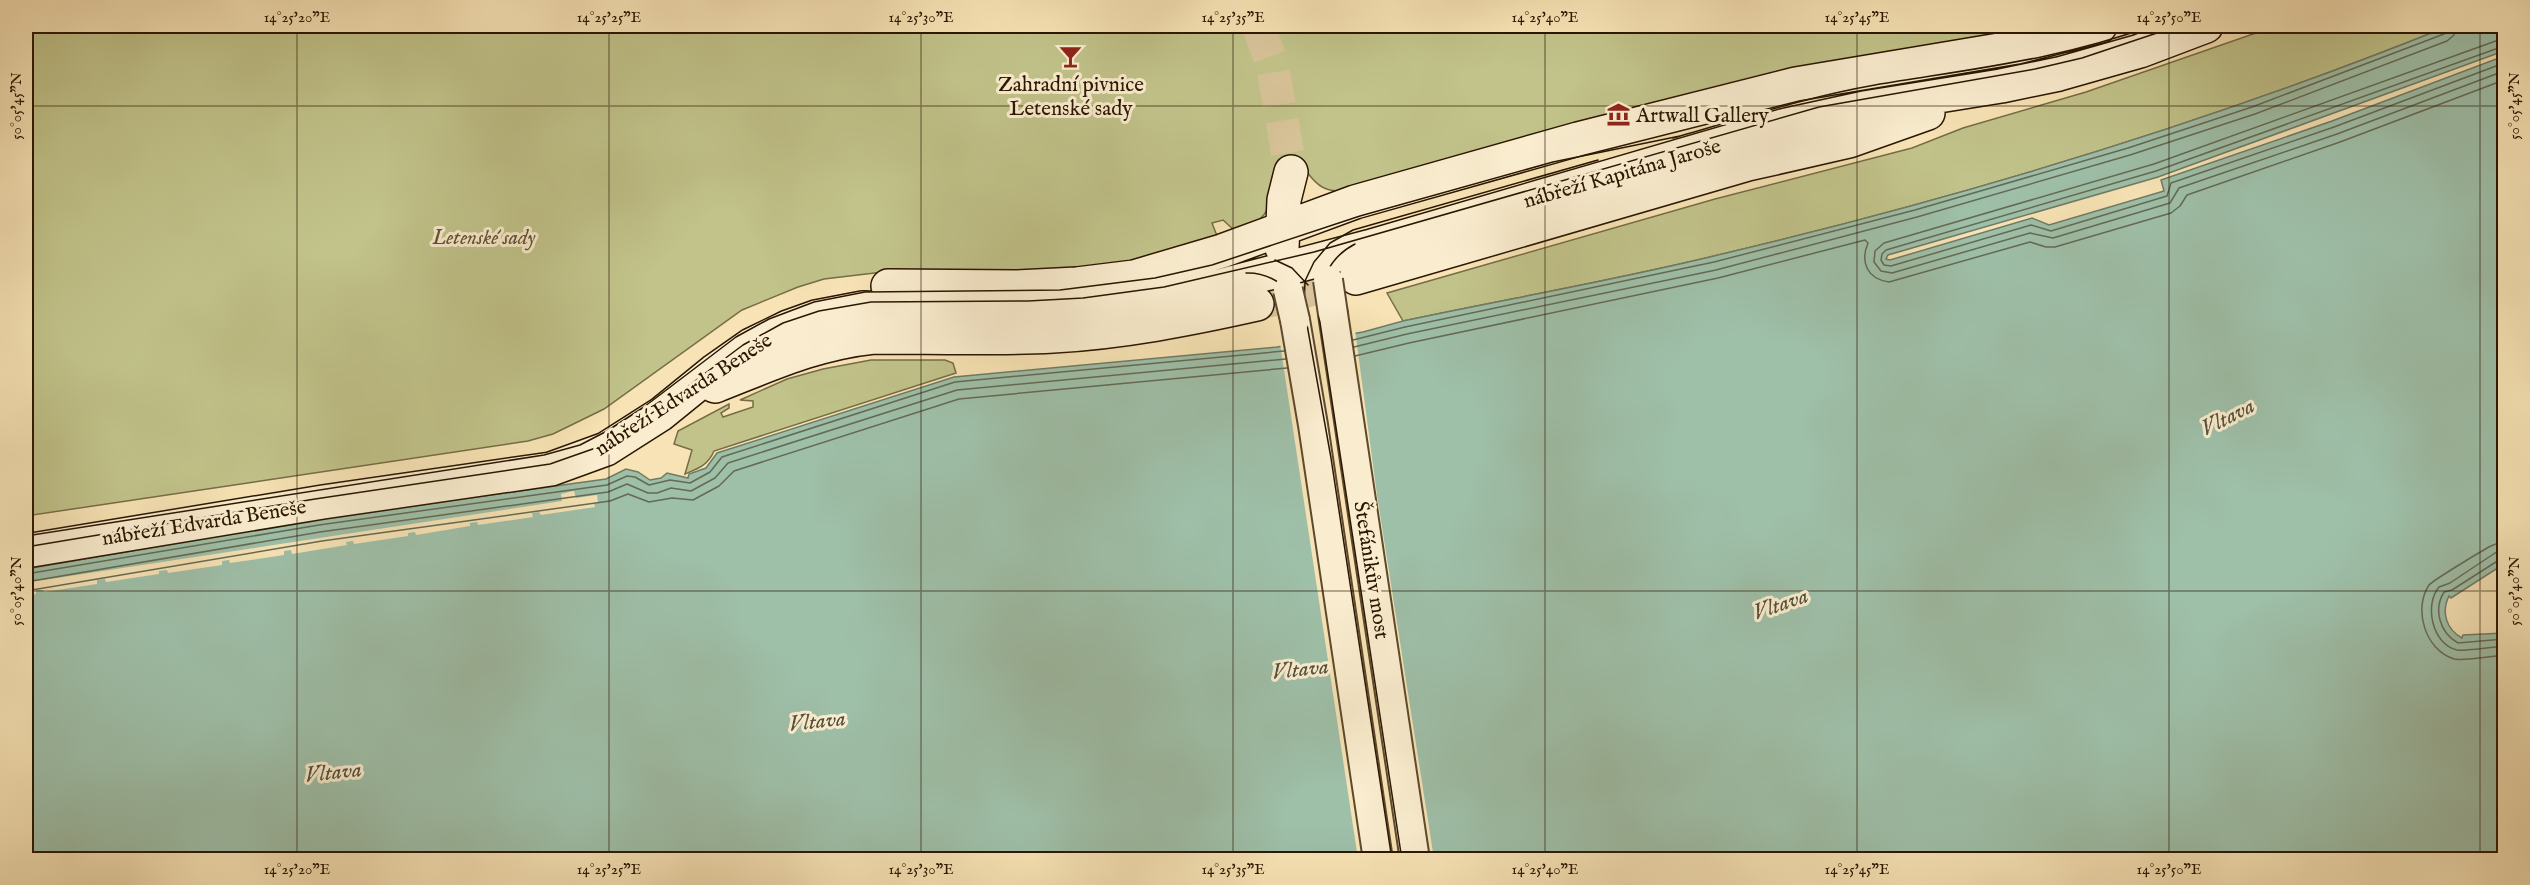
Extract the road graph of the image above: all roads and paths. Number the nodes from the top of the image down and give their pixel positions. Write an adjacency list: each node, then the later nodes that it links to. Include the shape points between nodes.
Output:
1 (2100, 26): 3 (main road, nábřeží Kapitána Jaroše, via 2017,47 1754,93 1578,139)
2 (2206, 26): 5 (main road, nábřeží Kapitána Jaroše, via 2140,51 2059,74 1786,125)
3 (1313, 217): 4 (main road, nábřeží Kapitána Jaroše); 4 (main road, via 1292,172); 5 (main road)
4 (1282, 228): 6 (main road); 9 (main road, nábřeží Edvarda Beneše, via 1134,277 1047,286 889,286 829,292 783,305 759,317 720,341 610,424 554,448)
5 (1336, 272): 6 (main road, nábřeží Kapitána Jaroše); 12 (street, Štefánikův most, bridge)
6 (1286, 280): 8 (main road, nábřeží Edvarda Beneše, via 1090,309 1007,313 847,310 788,327 751,345); 11 (street, Štefánikův most, bridge, via 1313,425)
7 (1257, 304): 8 (main road, via 1111,331 1053,336 847,340 804,351)
8 (679, 400): 10 (main road, nábřeží Edvarda Beneše, via 606,449 551,469)
9 (26, 532)
10 (26, 551)
11 (1378, 860)
12 (1415, 860)

